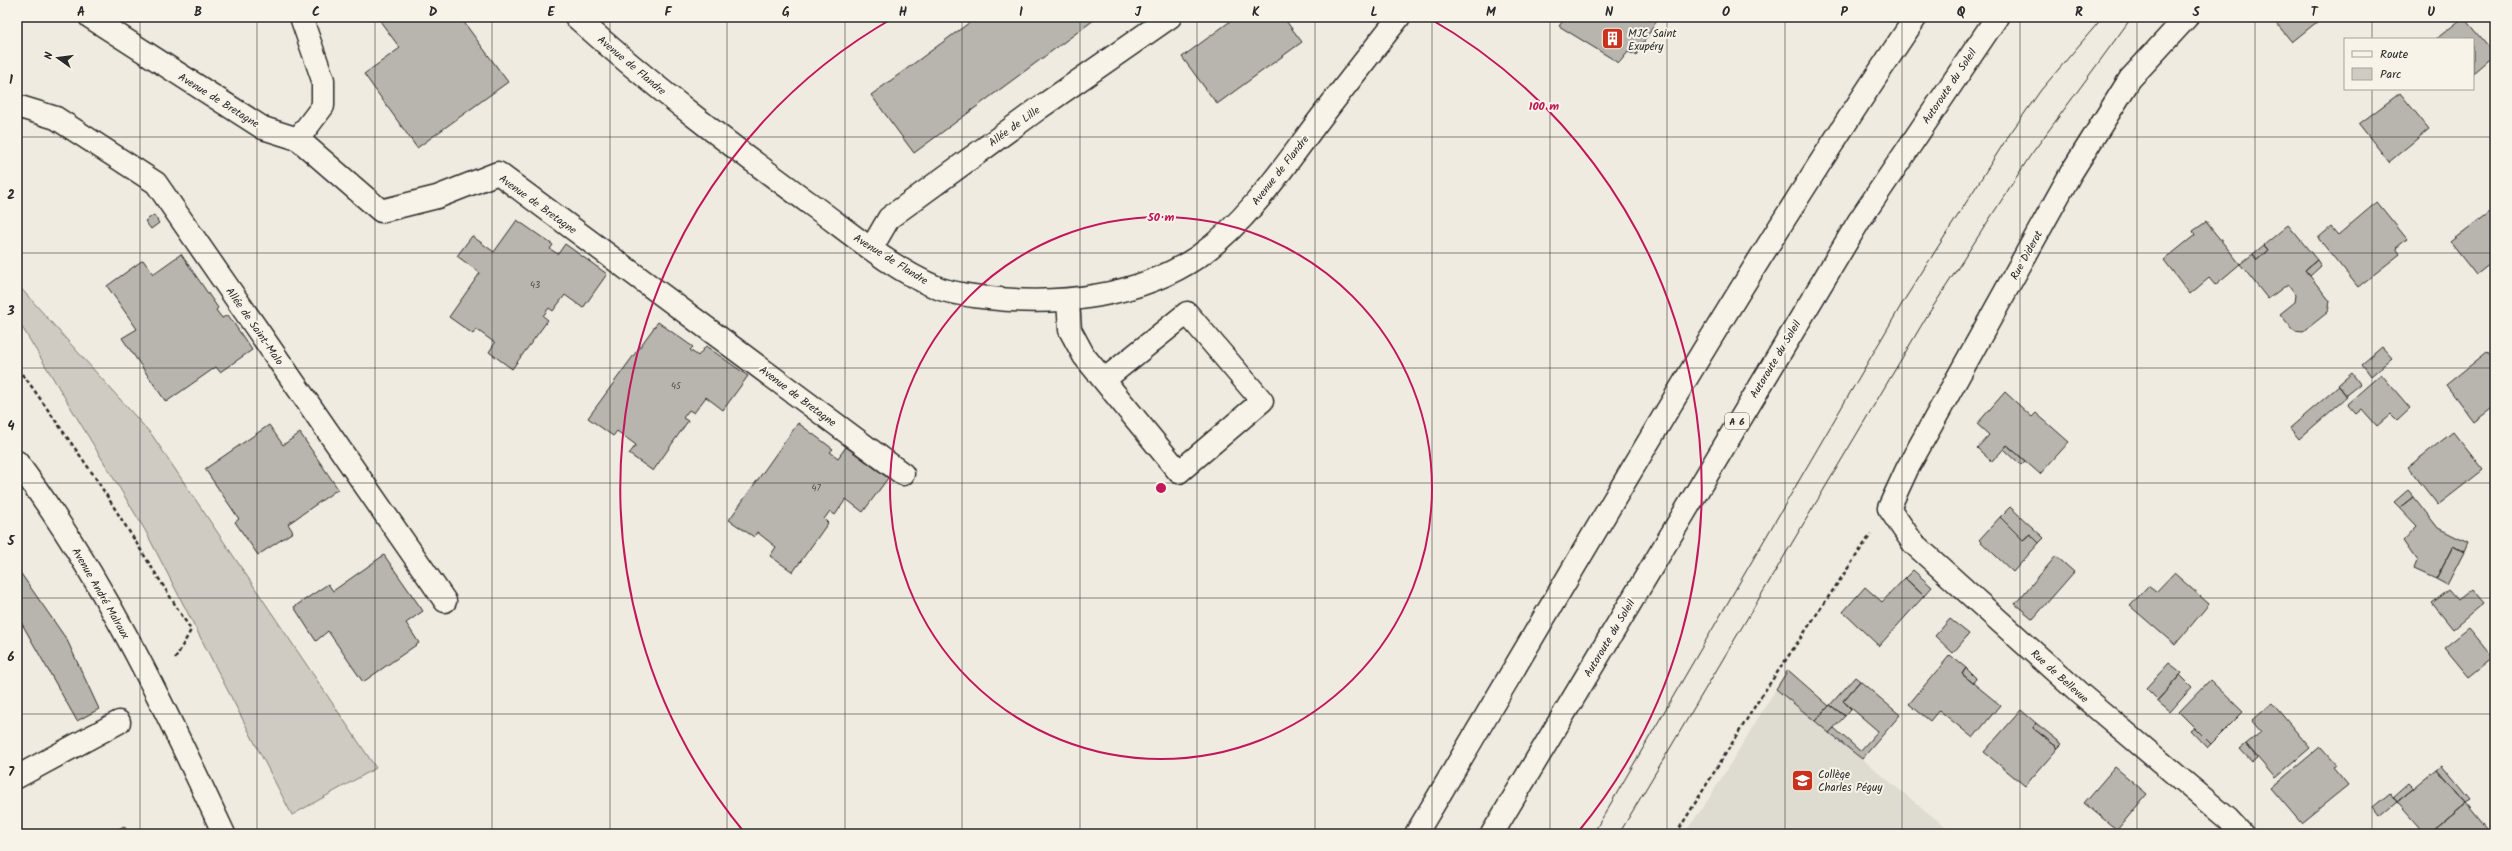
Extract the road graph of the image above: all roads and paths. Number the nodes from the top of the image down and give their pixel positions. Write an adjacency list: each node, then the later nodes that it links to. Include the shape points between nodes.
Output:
1 (90, 17): 10 (main road, Avenue de Bretagne, via 263,128)
2 (301, 17): 10 (main road, via 323,80 323,106)
3 (576, 17): 11 (main road, Avenue de Flandre, via 628,65 773,177)
4 (1170, 17): 11 (main road, Allée de Lille, via 889,218)
5 (1399, 17): 12 (main road, Avenue de Flandre, via 1261,197 1232,228 1198,256 1154,279 1114,292)
6 (1916, 17): 23 (main road, via 1836,134 1706,346)
7 (1997, 17): 24 (main road, Autoroute du Soleil / A 6, via 1855,228)
8 (2187, 17): 17 (main road, Rue Diderot, via 2130,79 2071,173 1907,469)
9 (17, 106): 18 (main road, Allée de Saint-Malo, via 56,118 156,183)
10 (298, 139): 16 (main road, Avenue de Bretagne, via 381,211 437,196 498,173)
11 (871, 248): 12 (main road, Avenue de Flandre, via 939,288 975,297 1004,300)
12 (1068, 300): 14 (main road, via 1070,330 1084,356)
13 (17, 369): 19 (path, via 95,477 191,630)
14 (1104, 380): 14 (main road, via 1178,472 1262,402 1187,313)
15 (17, 462): 19 (main road, Avenue André Malraux, via 38,489 94,577)
16 (903, 474)
17 (1889, 508): 25 (path, via 1760,698); 26 (main road, Rue de Bellevue, via 1913,543 2079,694 2228,819)
18 (445, 602)
19 (157, 691): 22 (main road, Avenue André Malraux)
20 (118, 722): 21 (main road)
21 (17, 777)
22 (224, 834)
23 (1416, 834)
24 (1492, 834)
25 (1676, 834)
26 (2242, 834)

